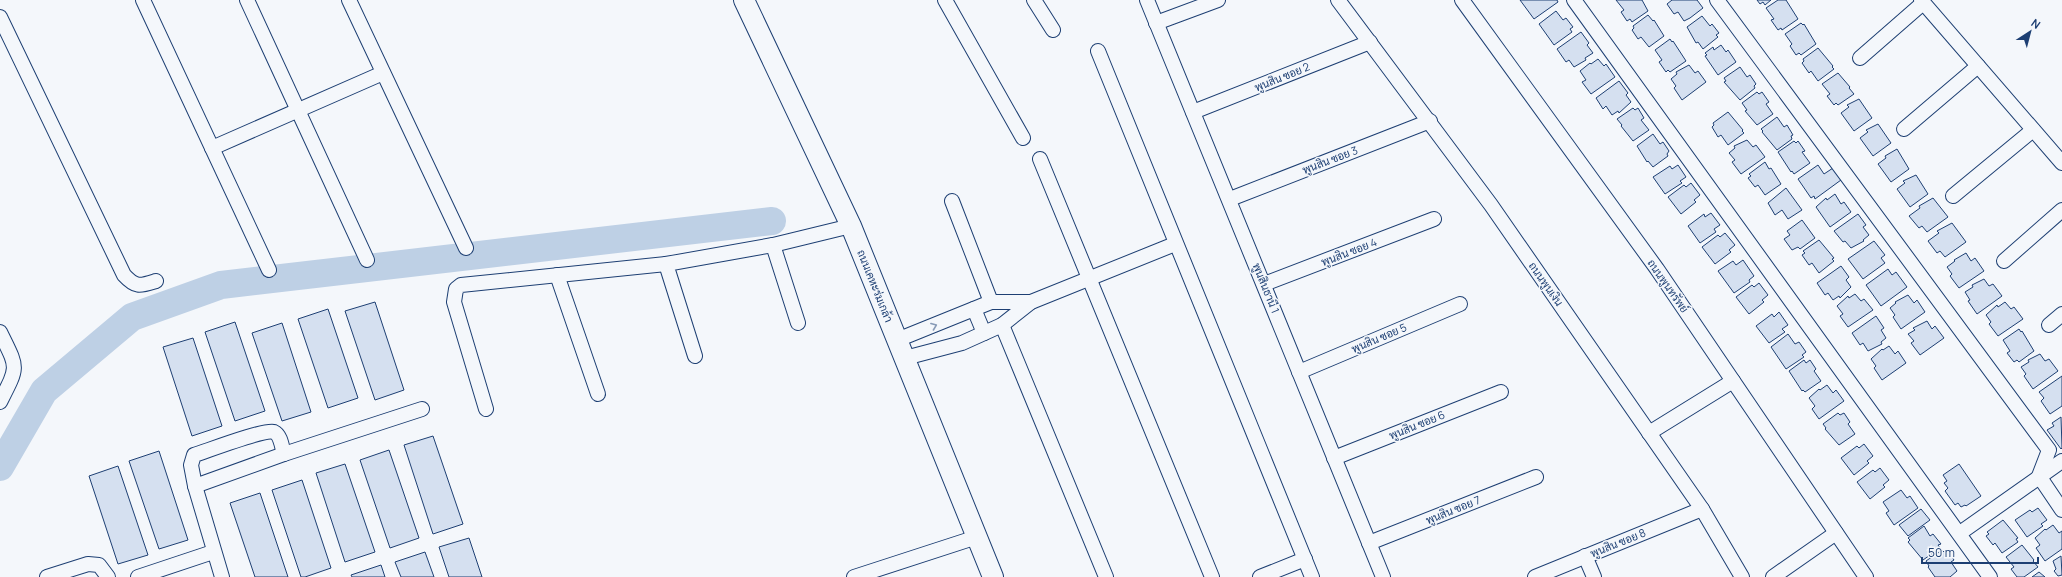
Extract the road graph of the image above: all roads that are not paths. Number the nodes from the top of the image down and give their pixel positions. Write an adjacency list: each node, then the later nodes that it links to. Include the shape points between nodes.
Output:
1 (143, 0): 28 (street)
2 (247, 0): 22 (street)
3 (349, 0): 21 (street)
4 (744, 0): 36 (street, ถนนเคหะร่มเกล้า)
5 (945, 0): 27 (street)
6 (1034, 0): 16 (street)
7 (1147, 0): 15 (street, พูนสินธานี 1)
8 (1218, 0): 15 (street)
9 (1338, 0): 17 (street, ถนนพูนเงิน)
10 (1462, 0): 62 (street, ถนนพูนทรัพย์, via 1656,269)
11 (1574, 0): 78 (street)
12 (1717, 0): 72 (street, via 2049,450)
13 (1922, 1): 19 (street); 20 (street)
14 (0, 18): 46 (street, via 124,275 131,283 139,286)
15 (1156, 23): 23 (street, พูนสินธานี 1)
16 (1053, 30)
17 (1370, 42): 23 (street, พูนสิน ซอย 2); 24 (street, ถนนพูนเงิน)
18 (1098, 51): 37 (street)
19 (1860, 58)
20 (1978, 66): 25 (street); 26 (street)
21 (383, 73): 22 (street); 39 (street)
22 (298, 110): 28 (street); 40 (street)
23 (1193, 112): 32 (street, พูนสินธานี 1)
24 (1430, 121): 32 (street, พูนสิน ซอย 3); 68 (street, ถนนพูนเงิน, via 1492,205)
25 (1904, 129)
26 (2034, 130): 30 (street); 31 (street)
27 (1023, 138)
28 (212, 148): 43 (street)
29 (1040, 159): 45 (street)
30 (2062, 162)
31 (1953, 196)
32 (1230, 200): 47 (street, พูนสินธานี 1)
33 (952, 201): 48 (street)
34 (2062, 210): 41 (street)
35 (1434, 219): 47 (street, พูนสิน ซอย 4)
36 (851, 226): 38 (street); 58 (street, ถนนเคหะร่มเกล้า)
37 (1175, 244): 45 (street); 83 (street)
38 (773, 245): 42 (street); 53 (street)
39 (466, 248)
40 (367, 260)
41 (2004, 261)
42 (666, 264): 44 (street); 59 (street)
43 (269, 270)
44 (557, 275): 64 (street); 67 (street, via 465,284 456,289 454,302)
45 (1090, 279): 49 (street); 91 (street)
46 (156, 282)
47 (1264, 284): 61 (street, พูนสินธานี 1)
48 (991, 302): 49 (street); 51 (street)
49 (1031, 302): 54 (street)
50 (1460, 304): 61 (street, พูนสิน ซอย 5)
51 (974, 309): 57 (street); 58 (street, one-way to 51)
52 (2062, 314): 55 (street)
53 (798, 323)
54 (1002, 325): 57 (street); 90 (street)
55 (2049, 325)
56 (0, 332): 65 (street, via 16,365)
57 (984, 333): 60 (street, via 962,343)
58 (897, 340): 60 (street, ถนนเคหะร่มเกล้า)
59 (695, 356)
60 (905, 358): 79 (street, ถนนเคหะร่มเกล้า)
61 (1298, 372): 70 (street, พูนสินธานี 1)
62 (1733, 381): 68 (street); 77 (street, ถนนพูนทรัพย์)
63 (1501, 392): 70 (street, พูนสิน ซอย 6)
64 (598, 394)
65 (0, 402)
66 (422, 409): 69 (street)
67 (486, 409)
68 (1649, 432): 75 (street, ถนนพูนเงิน)
69 (284, 454): 74 (street); 74 (street, via 279,436 270,432 194,455 191,465)
70 (1334, 458): 80 (street, พูนสินธานี 1)
71 (2062, 461): 72 (street)
72 (2039, 476): 76 (street); 78 (street)
73 (1536, 477): 80 (street, พูนสิน ซอย 7)
74 (195, 486): 81 (street)
75 (1702, 509): 82 (street, พูนสิน ซอย 8); 97 (street, ถนนพูนเงิน)
76 (2062, 510)
77 (1836, 533): 98 (street); 99 (street, ถนนพูนทรัพย์)
78 (1960, 533): 100 (street)
79 (977, 537): 88 (street); 89 (street, ถนนเคหะร่มเกล้า)
80 (1369, 543): 94 (street, พูนสินธานี 1)
81 (213, 552): 86 (street); 87 (street)
82 (1585, 556): 95 (street, พูนสิน ซอย 8); 96 (street)
83 (1305, 559): 92 (street); 93 (street)
84 (47, 577): 85 (street, via 88,564 99,565)
85 (108, 577)
86 (138, 577)
87 (222, 577)
88 (854, 577)
89 (993, 577)
90 (1106, 577)
91 (1212, 577)
92 (1260, 577)
93 (1312, 577)
94 (1383, 577)
95 (1535, 577)
96 (1594, 577)
97 (1742, 577)
98 (1773, 577)
99 (1866, 577)
100 (1990, 577)

